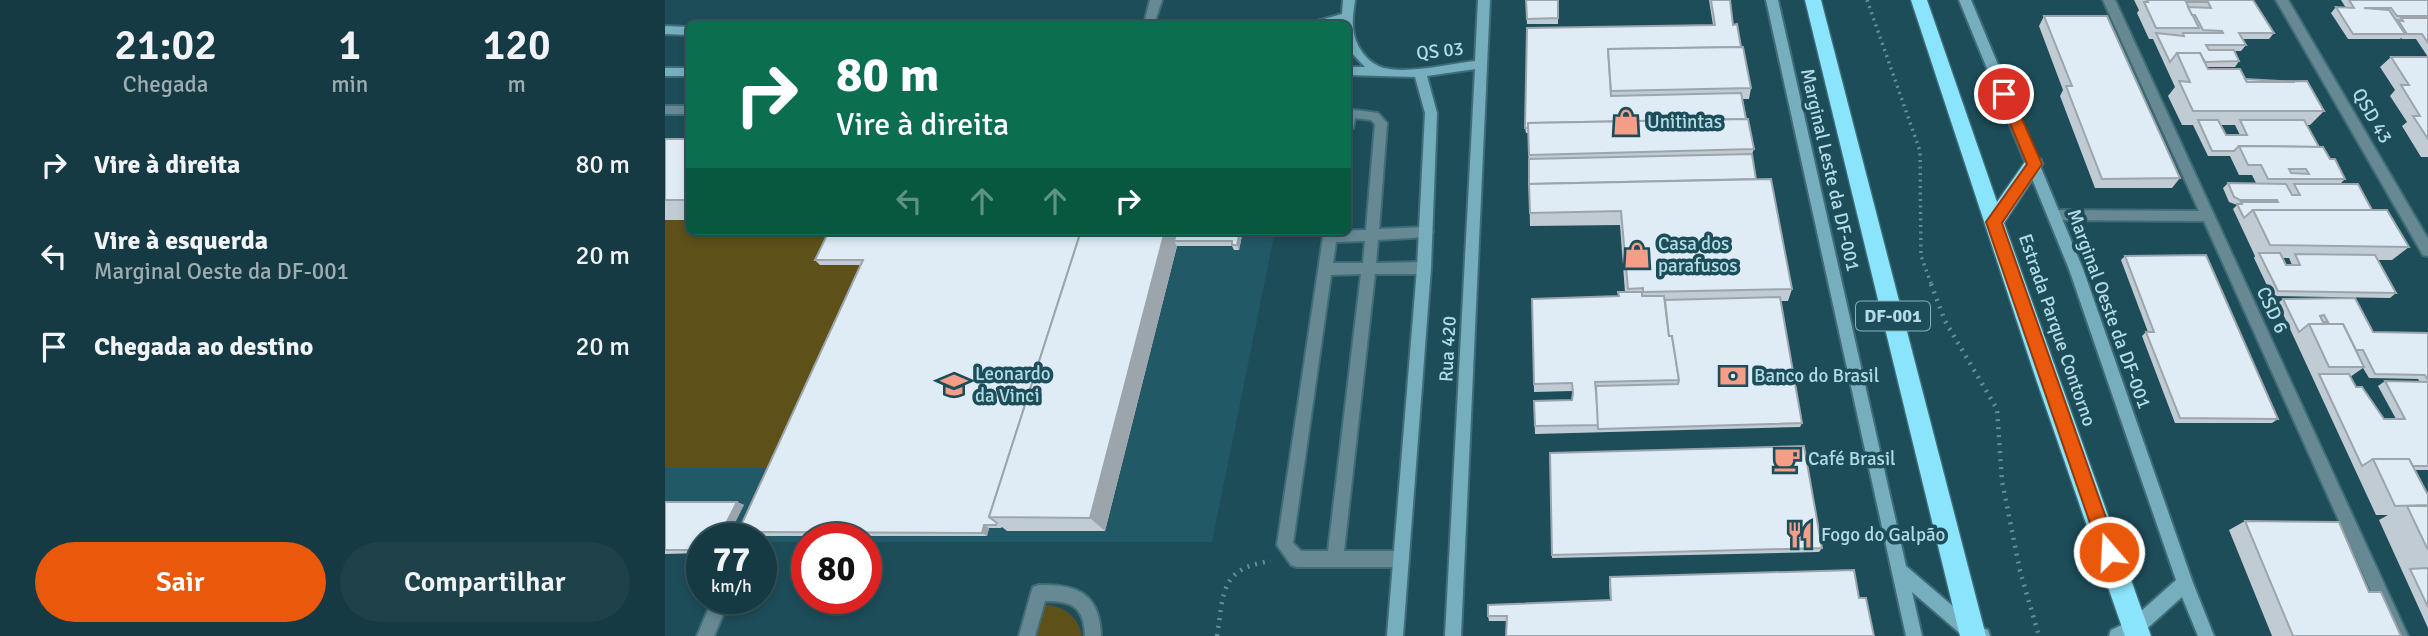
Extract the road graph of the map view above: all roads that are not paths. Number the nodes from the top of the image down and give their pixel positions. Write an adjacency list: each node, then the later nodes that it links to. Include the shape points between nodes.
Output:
1 (1156, 0): 10 (street)
2 (1349, 0): 11 (main road)
3 (1484, 0): 15 (main road, QS 03)
4 (1773, 0): 38 (main road, Marginal Leste da DF-001)
5 (1813, 0): 42 (highway, DF-001)
6 (1919, 0): 27 (highway, Estrada Parque Contorno)
7 (1965, 0): 24 (main road, Marginal Oeste da DF-001)
8 (2109, 0): 26 (street, CSD 6)
9 (2282, 0): 32 (street, QSD 43)
10 (1150, 21)
11 (1347, 21)
12 (665, 30): 13 (main road)
13 (686, 31)
14 (1351, 44): 17 (main road, via 1359,58)
15 (1482, 64): 20 (main road, QS 03); 47 (main road, Rua 420)
16 (1351, 71): 17 (main road, QS 03)
17 (1379, 71): 20 (main road, QS 03)
18 (665, 72): 19 (main road)
19 (686, 72)
20 (1420, 73): 28 (main road, Rua 420, via 1431,113)
21 (665, 110): 22 (street)
22 (686, 110)
23 (1351, 113): 31 (street, via 1374,116 1381,123)
24 (2034, 164): 25 (main road, Marginal Oeste da DF-001); 27 (highway)
25 (2055, 215): 26 (street); 39 (main road, Marginal Oeste da DF-001)
26 (2208, 216): 50 (street, CSD 6)
27 (1994, 222): 41 (highway, Estrada Parque Contorno)
28 (1426, 232): 31 (street); 34 (main road, Rua 420)
29 (1330, 235): 35 (street)
30 (1350, 235): 31 (street)
31 (1371, 236): 33 (street)
32 (2428, 251)
33 (1369, 268): 34 (street); 35 (street); 36 (street)
34 (1424, 268): 37 (main road, Rua 420)
35 (1326, 269): 36 (street, via 1285,545 1297,559)
36 (1335, 558): 37 (street)
37 (1401, 559): 46 (main road, Rua 420)
38 (1899, 570): 42 (main road); 48 (main road, Marginal Leste da DF-001)
39 (2185, 583): 41 (main road); 49 (main road, Marginal Oeste da DF-001)
40 (715, 614): 43 (street)
41 (2130, 633)
42 (1975, 635)
43 (705, 636)
44 (1027, 636): 45 (street, via 1039,593 1059,592 1083,601 1094,620)
45 (1093, 636)
46 (1395, 636)
47 (1453, 636)
48 (1915, 636)
49 (2206, 636)
50 (2400, 636)

